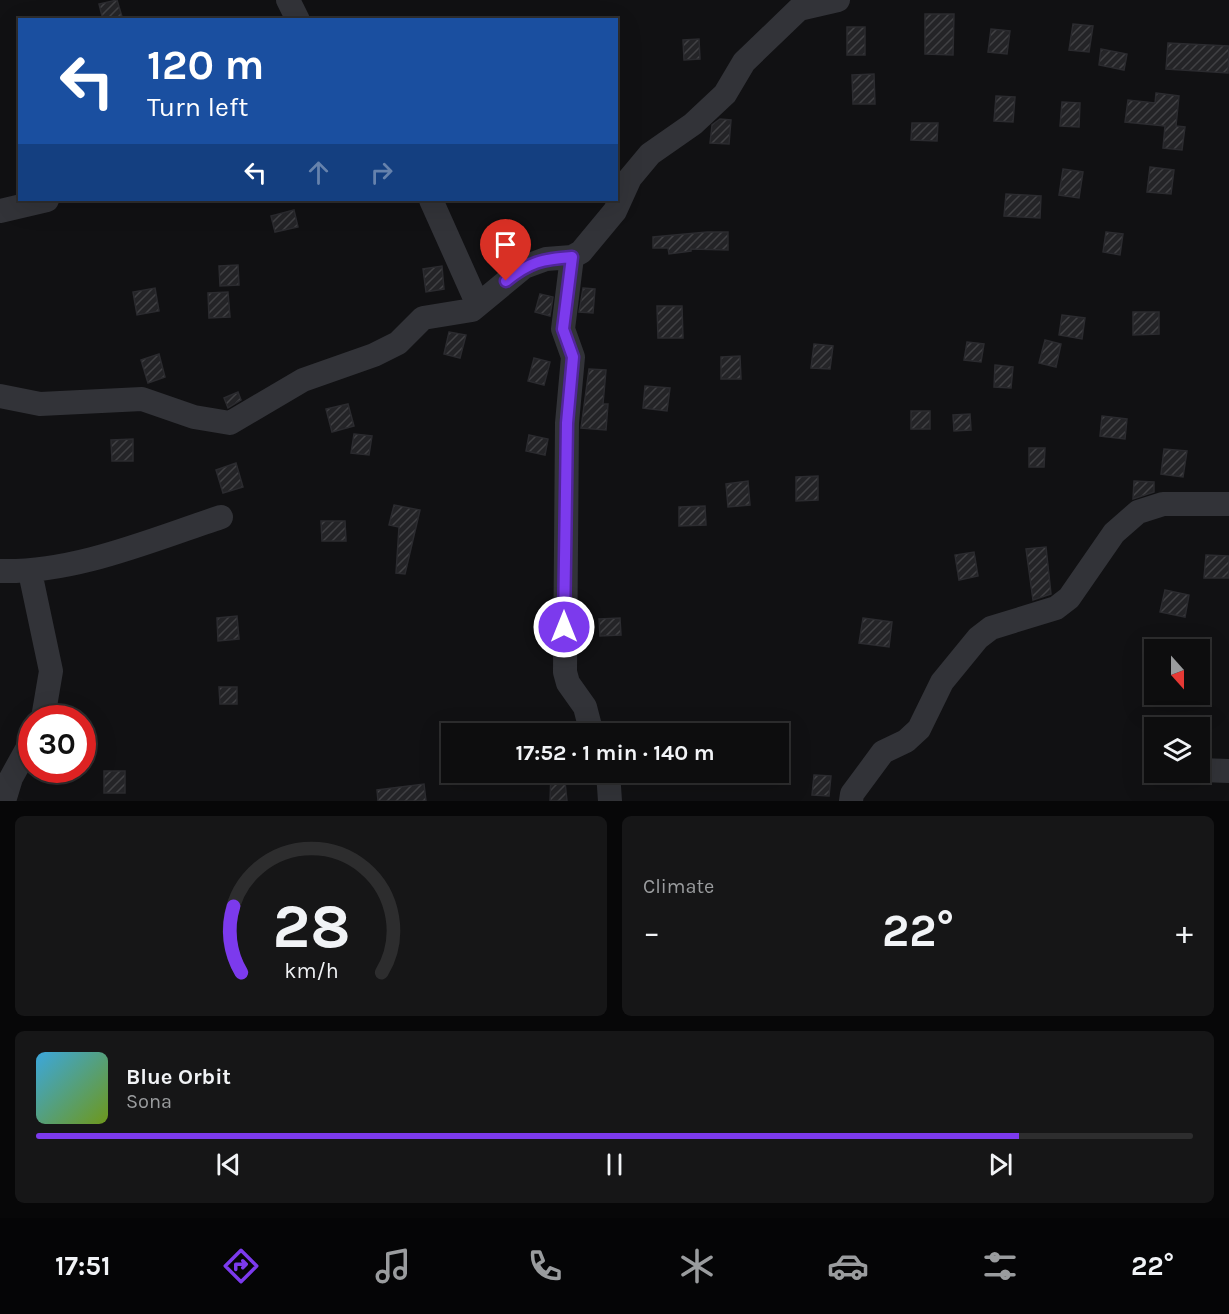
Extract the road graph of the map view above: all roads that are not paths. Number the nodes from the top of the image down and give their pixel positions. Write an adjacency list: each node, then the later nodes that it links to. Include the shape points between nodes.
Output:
1 (288, 0): 3 (street)
2 (838, 0): 7 (street, via 799,9 752,54 725,94 693,124 650,154 630,178 615,211 581,252)
3 (297, 18)
4 (43, 201): 6 (street)
5 (431, 201): 8 (street)
6 (0, 211)
7 (572, 257): 8 (street, via 546,259 524,267); 15 (street, via 563,329 573,357 567,423 565,672 585,707)
8 (478, 305): 9 (street, via 472,310 423,318 398,343 303,380 230,423 194,417 142,399 40,404)
9 (0, 396)
10 (1229, 504): 22 (street, via 1163,504 1138,512 1114,533 1069,598 1056,608 991,628 978,638 942,682 919,729 906,741 883,752)
11 (221, 518): 13 (street, via 110,553)
12 (0, 571): 13 (street)
13 (30, 572): 14 (street, via 51,671)
14 (45, 705)
15 (589, 723)
16 (18, 765): 20 (street)
17 (1210, 770): 18 (street)
18 (1229, 771)
19 (609, 783): 21 (street)
20 (4, 801)
21 (610, 801)
22 (851, 801)

